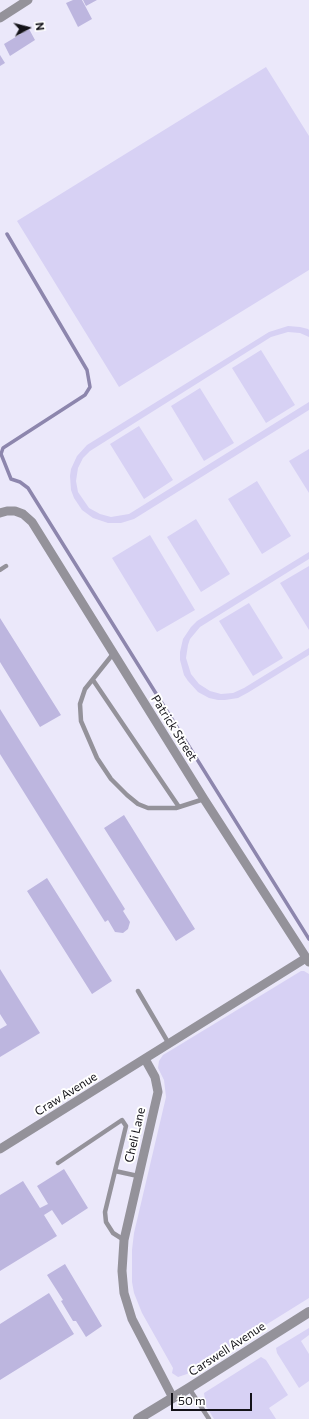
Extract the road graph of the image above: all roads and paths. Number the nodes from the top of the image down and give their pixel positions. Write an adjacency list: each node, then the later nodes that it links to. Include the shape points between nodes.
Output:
1 (28, 0): 2 (street)
2 (0, 18)
3 (0, 513): 6 (street, Patrick Street, via 15,511 32,522)
4 (6, 566): 5 (lane)
5 (0, 570)
6 (113, 654): 7 (lane); 8 (street, Patrick Street)
7 (93, 680): 9 (lane); 9 (lane, via 85,689 80,704 81,721 111,779 138,804 160,809)
8 (204, 799): 9 (lane); 10 (street, Patrick Street)
9 (179, 807)
10 (307, 960): 12 (street)
11 (138, 991): 12 (lane)
12 (169, 1044): 13 (street)
13 (145, 1059): 14 (street, Craw Avenue); 17 (street, Cheli Lane, via 155,1077 158,1092)
14 (0, 1149)
15 (58, 1163): 16 (lane, via 122,1120 126,1126)
16 (115, 1171): 17 (lane); 18 (lane, via 105,1212 106,1222 113,1233)
17 (138, 1176): 18 (street, Cheli Lane)
18 (124, 1240): 21 (street, Cheli Lane, via 124,1293 132,1319)
19 (309, 1312): 20 (street, Carswell Avenue)
20 (189, 1388): 21 (street, Carswell Avenue); 23 (lane)
21 (173, 1398): 22 (street, Carswell Avenue)
22 (138, 1419)
23 (209, 1419)

